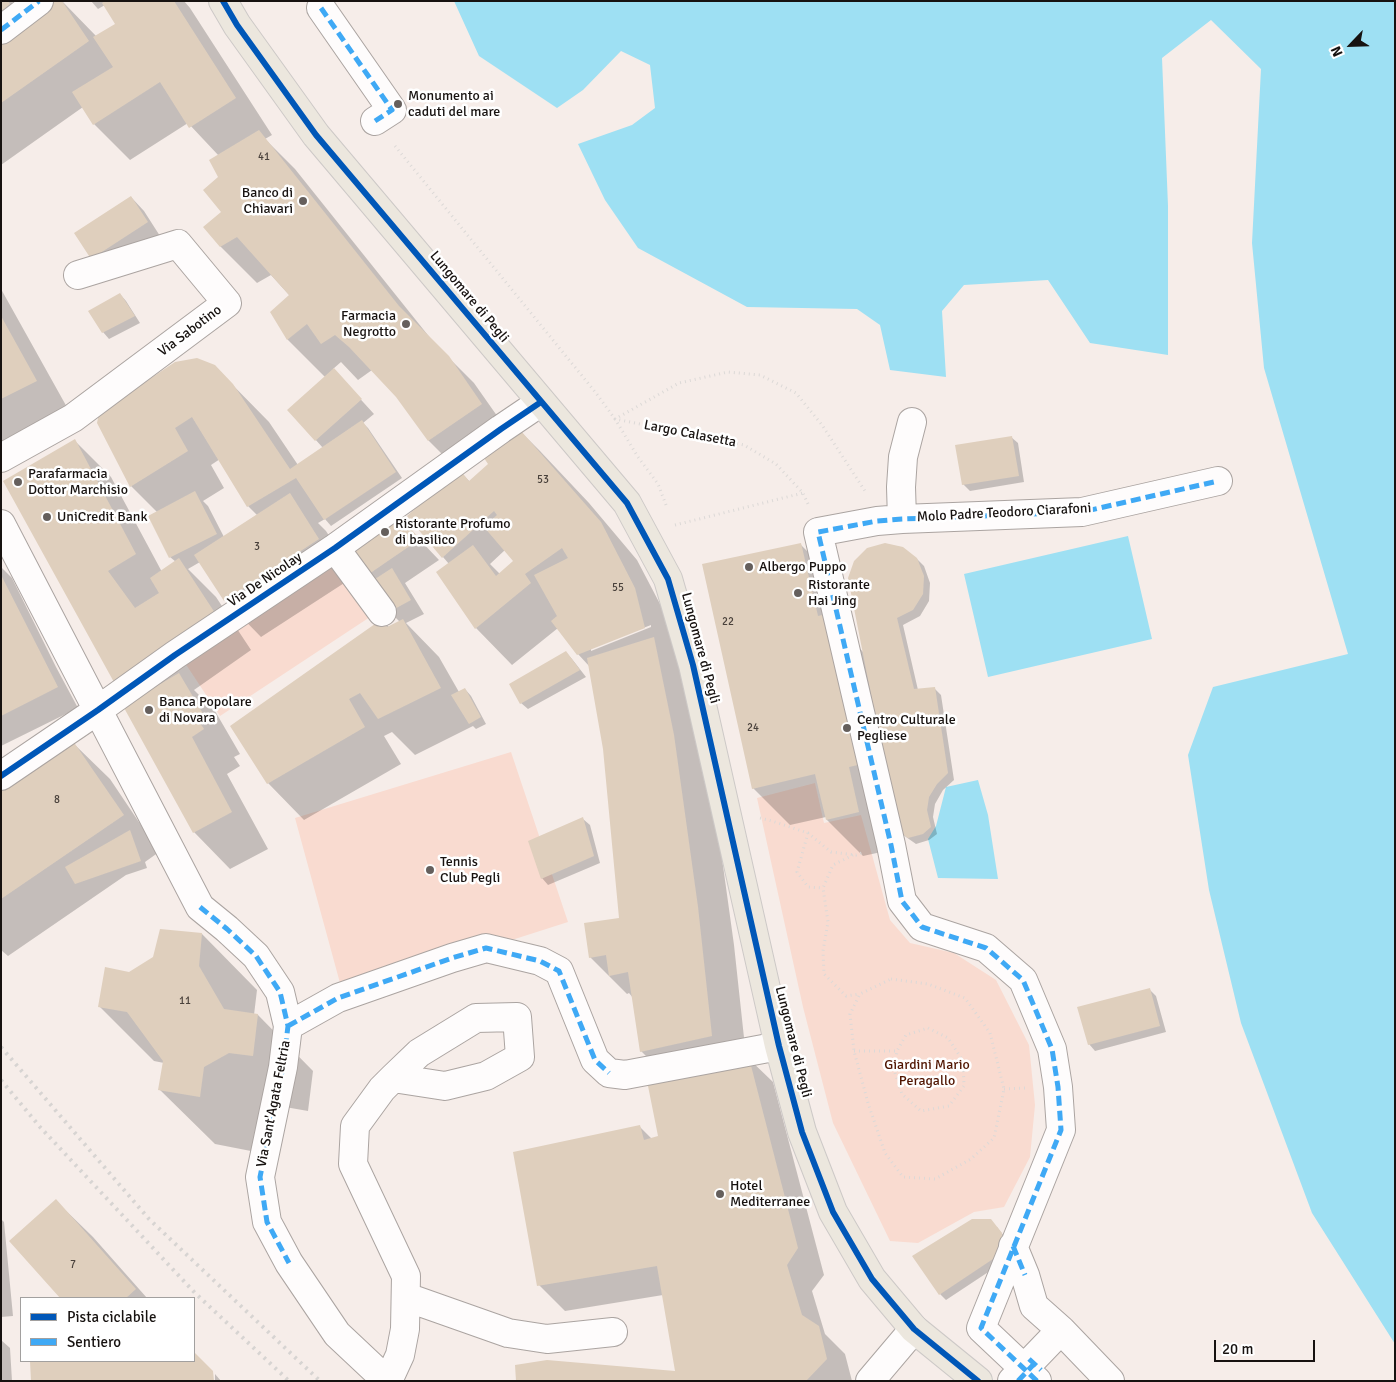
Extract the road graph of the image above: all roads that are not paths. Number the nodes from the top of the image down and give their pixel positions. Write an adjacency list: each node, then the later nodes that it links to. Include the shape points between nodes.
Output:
1 (40, 1): 4 (street)
2 (223, 1): 7 (main road, Lungomare di Pegli, via 316,135)
3 (321, 8): 5 (street, via 392,110)
4 (1, 30)
5 (374, 121)
6 (78, 276): 9 (street, Via Sabotino, via 178,244 227,303 73,418)
7 (541, 402): 13 (street, Via De Nicolay); 18 (main road, Lungomare di Pegli, via 627,503 668,579 694,665)
8 (912, 422): 11 (street, via 903,457 901,487)
9 (1, 458)
10 (1218, 481): 11 (street, Molo Padre Teodoro Ciarafoni, via 1082,512)
11 (890, 520): 20 (street, Molo Padre Teodoro Ciarafoni, via 818,532 902,901 922,927 986,948 1023,980 1052,1049 1061,1130)
12 (1, 524): 15 (street)
13 (335, 548): 14 (street); 15 (street, Via De Nicolay)
14 (382, 612)
15 (98, 710): 16 (street, Via De Nicolay); 17 (street, via 200,907 256,956 280,992)
16 (1, 776)
17 (288, 1026): 18 (street, via 338,998 486,948 540,961 559,971 595,1060 608,1073 625,1075); 27 (street, Via Sant'Agata Feltria, via 283,1067 260,1177 268,1222 289,1263 337,1334)
18 (780, 1046): 22 (main road, Lungomare di Pegli, via 802,1132 833,1212 872,1279)
19 (394, 1078): 21 (street, via 355,1126 353,1164 406,1276)
20 (1014, 1246): 23 (street, via 1034,1306); 25 (street, via 981,1328)
21 (406, 1297): 24 (street, via 508,1333 547,1339); 27 (street, via 400,1355)
22 (914, 1330): 26 (street); 28 (main road, Lungomare di Pegli)
23 (1061, 1330): 25 (street); 29 (street)
24 (613, 1332)
25 (1024, 1377)
26 (872, 1380)
27 (388, 1381)
28 (978, 1381)
29 (1110, 1381)

